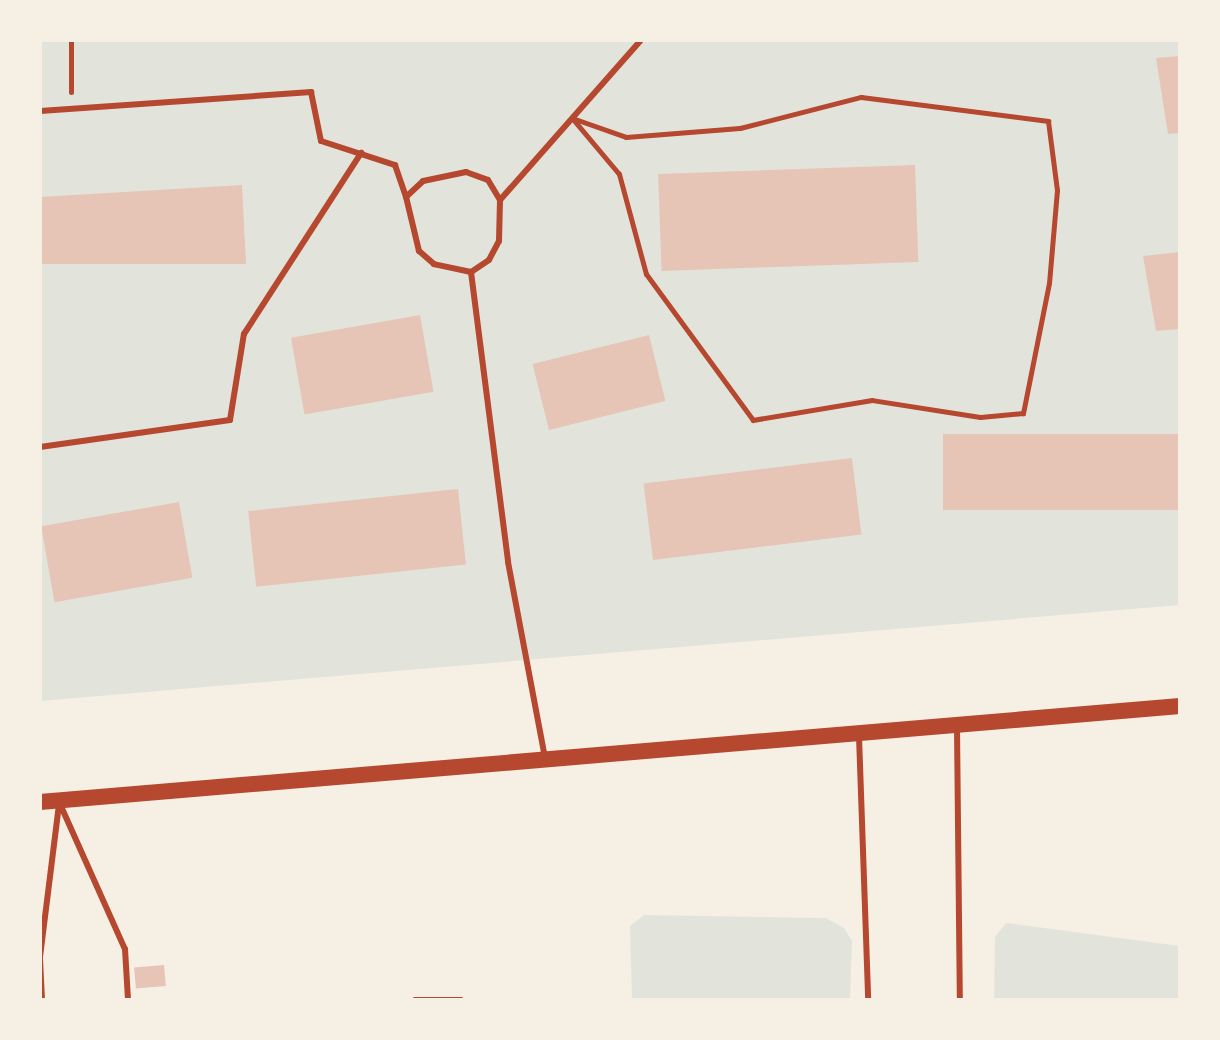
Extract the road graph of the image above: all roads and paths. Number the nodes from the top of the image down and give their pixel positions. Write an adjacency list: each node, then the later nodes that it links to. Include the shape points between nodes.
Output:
1 (71, 40): 3 (path)
2 (641, 40): 5 (lane)
3 (71, 109): 4 (lane); 6 (lane, via 311,92 321,141)
4 (40, 111)
5 (572, 118): 5 (path, via 619,174 646,274 753,420 872,400 980,417 1023,413 1051,268 1057,190 1048,121 861,97 740,128 626,137); 8 (lane)
6 (361, 153): 7 (lane, via 395,165); 10 (lane, via 244,334 230,420)
7 (406, 197): 8 (lane, via 423,181 466,172 488,180); 9 (lane, via 419,251 434,264)
8 (500, 200): 9 (lane, via 499,241 489,260)
9 (471, 272): 14 (lane, via 508,562)
10 (40, 447)
11 (1180, 706): 12 (main road)
12 (957, 725): 13 (main road); 23 (lane)
13 (858, 733): 14 (main road); 22 (lane)
14 (545, 757): 15 (main road)
15 (59, 800): 16 (main road); 17 (lane); 19 (lane, via 125,949)
16 (40, 802)
17 (40, 958): 18 (lane)
18 (42, 1000)
19 (128, 1000)
20 (415, 1000): 21 (lane)
21 (461, 1000)
22 (868, 1000)
23 (960, 1000)

